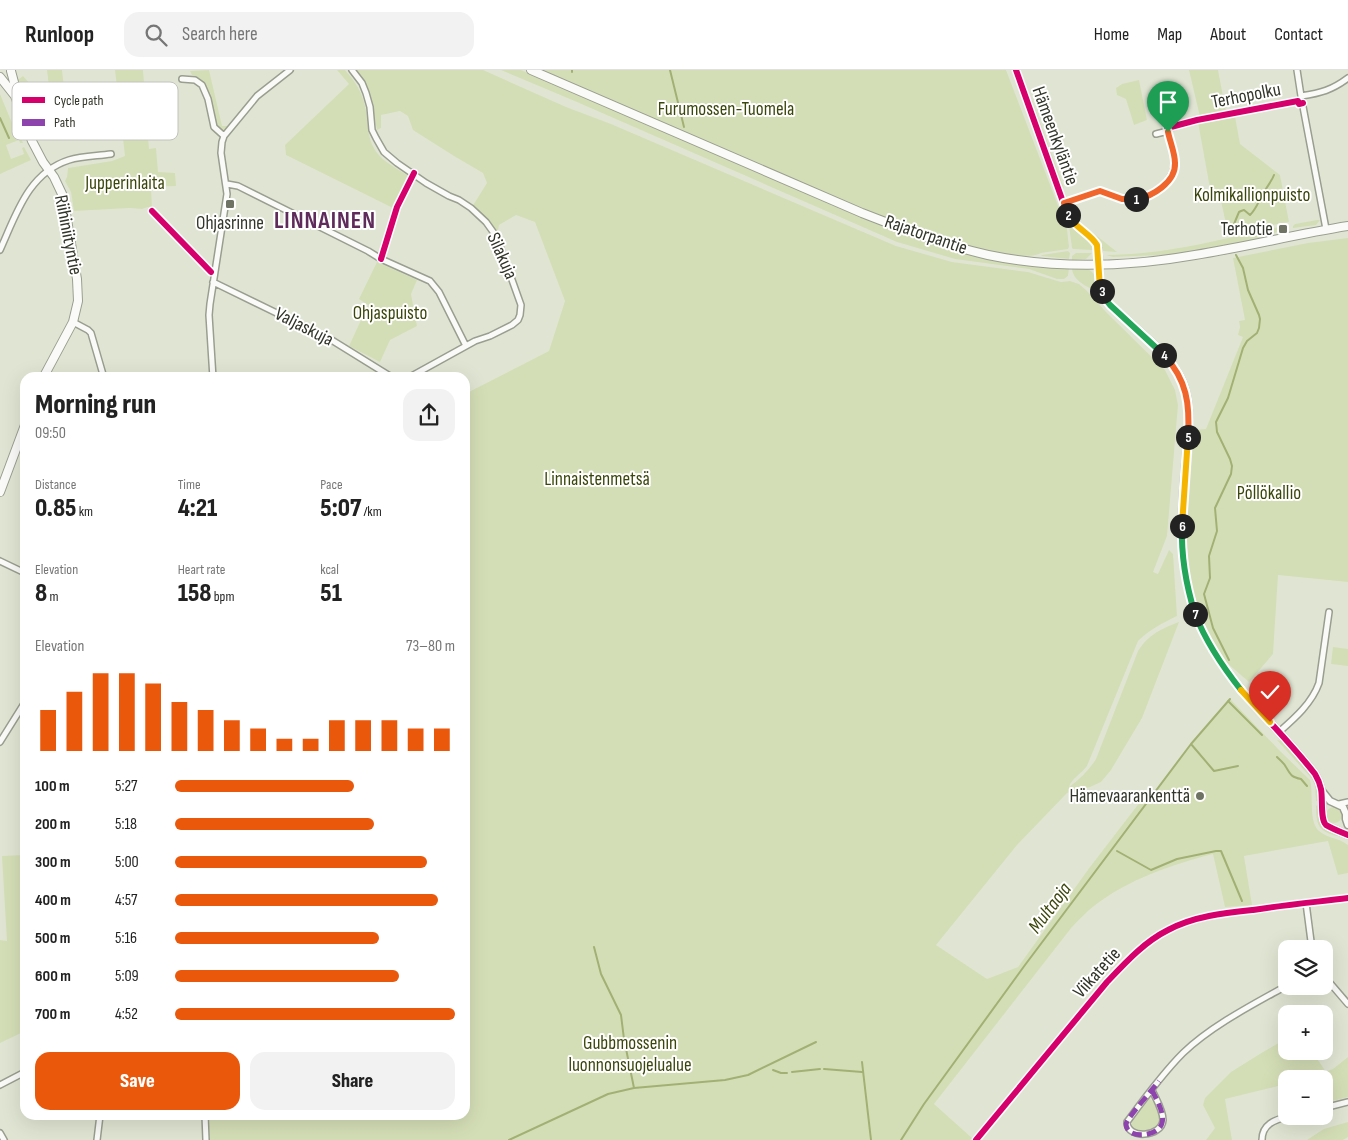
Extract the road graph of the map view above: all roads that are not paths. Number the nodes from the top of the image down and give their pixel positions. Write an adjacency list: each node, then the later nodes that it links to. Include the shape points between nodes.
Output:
1 (11, 70): 7 (main road)
2 (290, 70): 13 (street, via 257,96)
3 (352, 70): 25 (street, Silakuja, via 366,93 372,130 384,152 426,183 471,208 486,222 501,248 522,305 520,315 512,325)
4 (531, 70): 22 (main road, Rajatorpantie, via 862,213 943,243 1019,260)
5 (1016, 70): 18 (street, Hämeenkyläntie)
6 (1297, 70): 11 (street)
7 (0, 77): 10 (main road, Riihiniityntie)
8 (1348, 78): 11 (street, via 1326,91)
9 (182, 79): 13 (street, via 195,80 202,85 214,127)
10 (12, 92)
11 (1301, 96): 20 (street)
12 (1156, 134): 18 (street, via 1168,132 1175,164 1170,177 1159,190 1146,197 1130,199 1116,198 1100,191)
13 (224, 136): 17 (street, via 221,154)
14 (33, 140): 16 (main road, Riihiniityntie)
15 (111, 154): 16 (street, via 70,160)
16 (49, 170): 21 (street, via 27,191); 24 (main road, Riihiniityntie, via 63,196 74,259 79,294)
17 (226, 184): 23 (street); 25 (street, via 238,186 430,281 439,292)
18 (1064, 203): 22 (street, Hämeenkyläntie, via 1073,223 1096,243)
19 (1348, 226): 20 (main road, Rajatorpantie)
20 (1326, 229): 22 (main road, Rajatorpantie, via 1195,255)
21 (0, 250)
22 (1100, 265): 37 (street, Hämeenkyläntie, via 1100,288 1106,300 1169,360 1183,382 1189,421 1181,533 1185,577 1195,614 1226,671)
23 (213, 282): 28 (street, via 209,315); 29 (street, Valjaskuja, via 330,339)
24 (73, 322): 26 (main road, Riihiniityntie); 27 (street, via 91,333)
25 (466, 346): 30 (street, Silakuja)
26 (46, 372)
27 (102, 372)
28 (213, 372)
29 (383, 372)
30 (419, 372)
31 (20, 438): 32 (main road)
32 (0, 492)
33 (0, 561): 34 (street)
34 (20, 571)
35 (1330, 612): 37 (street, via 1317,690 1298,715)
36 (20, 710): 38 (street)
37 (1279, 732): 39 (street, Hämeenkyläntie, via 1316,774)
38 (0, 742)
39 (1321, 790): 40 (street, Hämeenkyläntie); 41 (street, Hämeenkyläntie)
40 (1337, 804): 41 (street); 42 (street)
41 (1323, 810): 43 (street, via 1325,824)
42 (1347, 812): 43 (street, via 1340,826)
43 (1333, 828): 44 (street)
44 (1348, 835)
45 (1348, 898): 46 (street, Viikatetie)
46 (1306, 903): 47 (street); 63 (street, Viikatetie, via 1208,916 1173,927 1149,942 1108,981)
47 (1311, 940)
48 (1333, 986): 50 (street)
49 (1278, 991): 53 (street, via 1196,1042)
50 (1348, 1004)
51 (20, 1075): 52 (street)
52 (0, 1086)
53 (1152, 1090): 53 (street, via 1127,1122 1130,1132 1136,1135 1156,1131 1163,1122)
54 (1348, 1102): 55 (street)
55 (1333, 1106)
56 (99, 1120): 61 (street)
57 (205, 1120): 62 (street)
58 (1278, 1120): 64 (street, via 1267,1125)
59 (0, 1132): 60 (street)
60 (4, 1140)
61 (97, 1140)
62 (206, 1140)
63 (976, 1140)
64 (1262, 1140)

